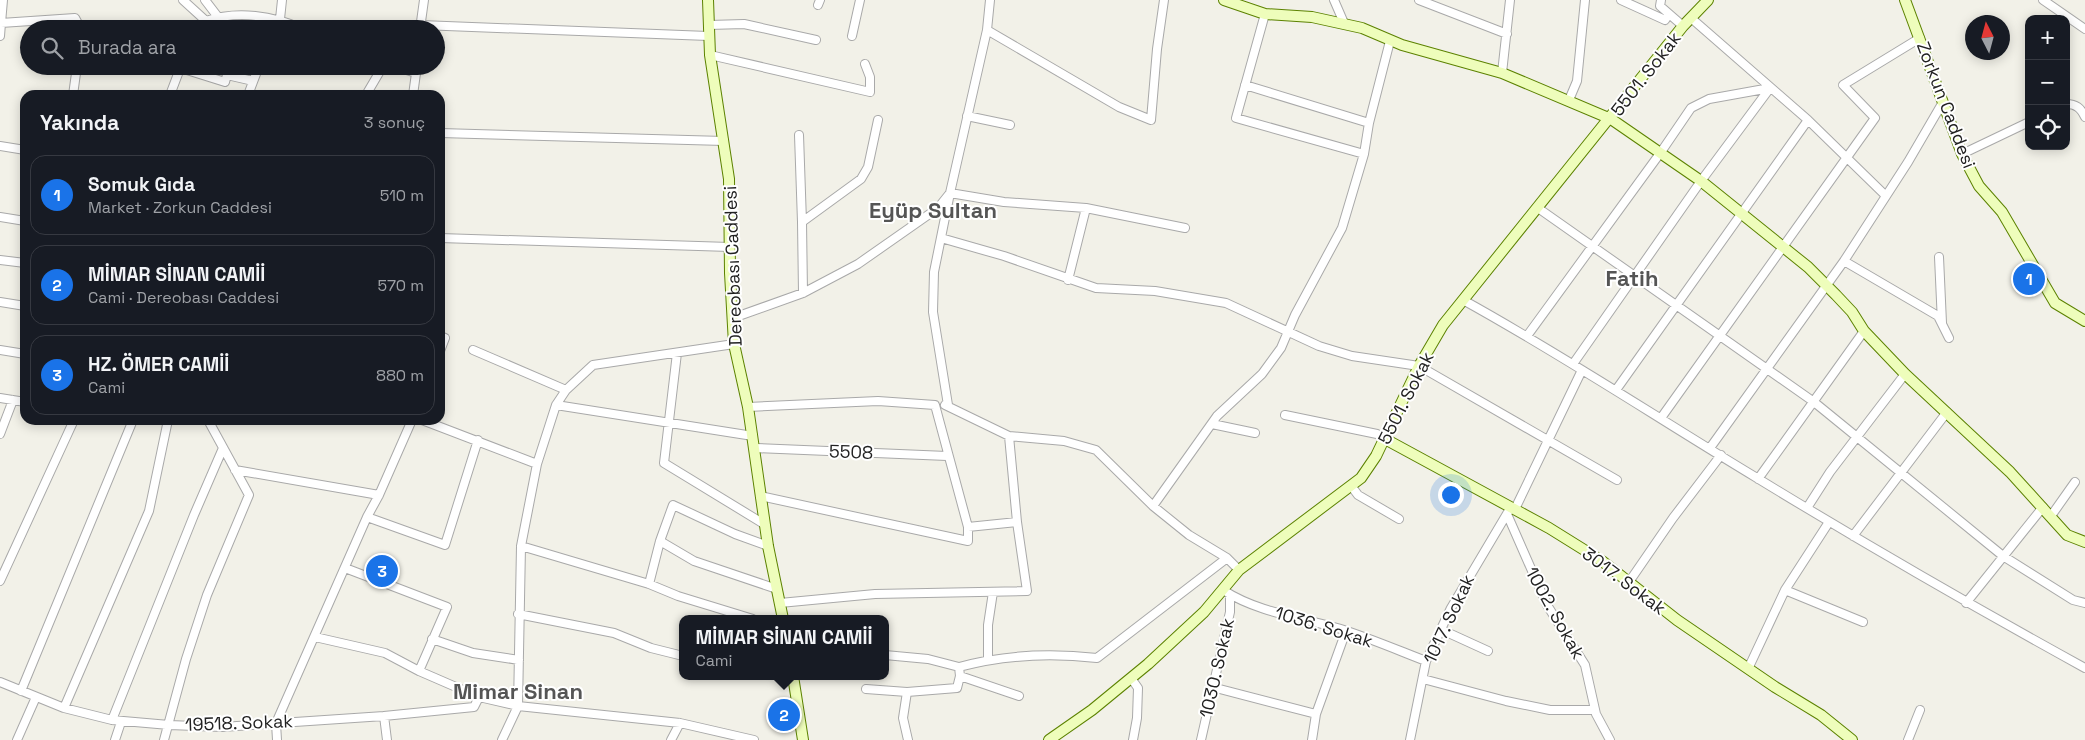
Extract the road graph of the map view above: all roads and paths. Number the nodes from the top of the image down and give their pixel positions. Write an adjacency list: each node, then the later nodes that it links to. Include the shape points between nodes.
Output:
1 (3, 0): 31 (street)
2 (183, 0): 27 (street)
3 (205, 0): 22 (street)
4 (282, 0): 24 (street)
5 (424, 0): 29 (street)
6 (708, 0): 37 (street, Dereobası Caddesi)
7 (860, 0): 40 (street)
8 (990, 0): 36 (street)
9 (1164, 0): 36 (street, via 1151,120 1119,107)
10 (1224, 0): 20 (street)
11 (1334, 0): 32 (street)
12 (1419, 0): 38 (street)
13 (1510, 0): 38 (street)
14 (1585, 0): 63 (street, via 1577,81)
15 (1621, 0): 21 (street, via 1665,20)
16 (1661, 0): 21 (street, via 1660,6)
17 (1708, 0): 23 (street, 5501. Sokak)
18 (1905, 0): 41 (street, Zorkun Caddesi)
19 (2043, 0): 35 (street)
20 (1265, 14): 32 (street); 56 (street)
21 (1668, 14): 33 (street)
22 (218, 17): 24 (street); 28 (street)
23 (1691, 18): 33 (street, 5501. Sokak); 57 (street)
24 (280, 19)
25 (46, 20): 26 (street)
26 (77, 20)
27 (205, 20)
28 (209, 20)
29 (421, 20)
30 (20, 22): 31 (street)
31 (1, 23): 39 (street)
32 (1344, 23): 43 (street)
33 (1683, 26): 68 (street, 5501. Sokak)
34 (445, 27): 37 (street)
35 (2085, 29)
36 (987, 30): 66 (street)
37 (709, 31): 42 (street, via 744,24); 44 (street, Dereobası Caddesi)
38 (1507, 34): 46 (street)
39 (0, 36)
40 (852, 36)
41 (1920, 38): 64 (street, Zorkun Caddesi); 82 (street, via 1843,85 1875,118)
42 (816, 40)
43 (1390, 41): 46 (street); 71 (street)
44 (710, 55): 45 (street, via 870,92 870,77); 76 (street, Dereobası Caddesi)
45 (865, 64)
46 (1502, 73): 63 (street)
47 (76, 75): 58 (street)
48 (176, 75): 59 (street)
49 (203, 75): 51 (street, via 225,82)
50 (227, 75): 55 (street)
51 (227, 75)
52 (256, 75): 55 (street)
53 (378, 75): 61 (street)
54 (415, 75): 62 (street)
55 (253, 82): 60 (street)
56 (1245, 85): 71 (street); 80 (street, via 1236,118)
57 (1770, 88): 70 (street); 79 (street, via 1709,99 1691,108); 83 (street)
58 (74, 90)
59 (171, 90)
60 (250, 90)
61 (369, 90)
62 (414, 90)
63 (1569, 100): 68 (street)
64 (1943, 102): 81 (street, Zorkun Caddesi); 85 (street)
65 (2070, 104): 67 (street, via 2082,110)
66 (967, 116): 73 (street); 84 (street)
67 (2085, 117)
68 (1611, 119): 79 (street); 87 (street, 5501. Sokak)
69 (878, 120): 91 (street, via 868,167 861,179)
70 (1808, 120): 82 (street); 88 (street)
71 (1369, 123): 80 (street)
72 (2025, 124): 81 (street)
73 (1010, 125)
74 (445, 133): 76 (street)
75 (799, 134): 91 (street)
76 (724, 141): 96 (street, Dereobası Caddesi, via 730,180)
77 (0, 146): 78 (street)
78 (20, 149)
79 (1661, 152): 83 (street); 97 (street)
80 (1364, 154): 114 (street, via 1342,228)
81 (1962, 154): 111 (street, Zorkun Caddesi, via 1979,186 2002,212 2055,302)
82 (1846, 157): 85 (street); 95 (street)
83 (1701, 181): 88 (street); 102 (street)
84 (950, 192): 86 (street, via 1004,202); 94 (street); 105 (street, via 938,208 858,264)
85 (1885, 195): 100 (street)
86 (1086, 208): 92 (street); 103 (street)
87 (1538, 208): 97 (street); 106 (street, 5501. Sokak)
88 (1742, 213): 95 (street); 109 (street)
89 (0, 217): 90 (street)
90 (20, 220)
91 (802, 222): 105 (street)
92 (1185, 228)
93 (445, 238): 96 (street)
94 (942, 238): 103 (street, via 1004,256); 136 (street, via 934,272 933,312)
95 (1783, 245): 104 (street); 115 (street)
96 (730, 247): 110 (street, Dereobası Caddesi)
97 (1591, 247): 102 (street); 116 (street)
98 (1938, 258): 112 (street)
99 (0, 260): 101 (street)
100 (1844, 261): 104 (street); 112 (street, via 1938,316)
101 (20, 262)
102 (1635, 276): 109 (street); 123 (street)
103 (1068, 280): 114 (street, via 1096,288 1155,292 1226,303)
104 (1826, 284): 113 (street, via 1852,312); 125 (street)
105 (803, 293): 110 (street)
106 (1462, 300): 116 (street); 124 (street, 5501. Sokak)
107 (0, 302): 108 (street)
108 (20, 305)
109 (1676, 305): 115 (street); 129 (street)
110 (733, 318): 118 (street, Dereobası Caddesi)
111 (2085, 321)
112 (1942, 324): 117 (street)
113 (1864, 331): 127 (street); 133 (street)
114 (1288, 333): 124 (street, via 1352,356); 142 (street, via 1282,348 1262,374)
115 (1719, 334): 125 (street); 140 (street)
116 (1527, 336): 123 (street)
117 (1949, 338)
118 (734, 344): 122 (street); 137 (street, Dereobası Caddesi)
119 (0, 350): 121 (street)
120 (473, 350): 128 (street)
121 (20, 353)
122 (677, 353): 128 (street, via 593,365); 141 (street)
123 (1573, 364): 126 (street)
124 (1419, 366): 153 (street); 155 (street, 5501. Sokak)
125 (1766, 367): 133 (street); 159 (street)
126 (1582, 370): 129 (street); 153 (street, 1017. Sokak)
127 (1904, 374): 138 (street); 154 (street)
128 (566, 390): 134 (street)
129 (1616, 390): 140 (street)
130 (0, 398): 131 (street)
131 (13, 400): 132 (street); 150 (street)
132 (20, 401)
133 (1814, 402): 154 (street); 165 (street)
134 (556, 405): 141 (street); 162 (street)
135 (935, 405): 136 (street); 137 (street, via 878,401); 161 (street)
136 (948, 405): 152 (street)
137 (748, 407): 151 (street, Dereobası Caddesi)
138 (1947, 412): 164 (street); 172 (street)
139 (1285, 415): 155 (street, via 1377,434)
140 (1660, 418): 159 (street)
141 (669, 423): 151 (street); 180 (street, via 664,463)
142 (1212, 424): 149 (street); 171 (street)
143 (72, 425): 191 (street)
144 (131, 425): 226 (street)
145 (167, 425): 232 (street, via 149,511)
146 (211, 425): 157 (street)
147 (410, 425): 169 (street)
148 (436, 425): 156 (street)
149 (1256, 433)
150 (0, 434)
151 (753, 436): 158 (street, Dereobası Caddesi)
152 (1009, 436): 171 (street, via 1064,441 1096,450); 178 (street)
153 (1548, 438): 166 (street); 174 (street, 1017. Sokak)
154 (1856, 438): 164 (street); 173 (street)
155 (1386, 439): 168 (street, 5501. Sokak, via 1369,469); 174 (street, 3017. Sokak)
156 (478, 440): 162 (street); 175 (street, via 445,545)
157 (223, 448): 163 (street); 237 (street)
158 (755, 448): 161 (street, 5508); 170 (street, Dereobası Caddesi)
159 (1710, 448): 160 (street)
160 (1721, 455): 165 (street); 192 (street, via 1672,518)
161 (947, 456): 181 (street)
162 (536, 464): 185 (street)
163 (235, 470): 169 (street); 241 (street, via 248,495 206,596)
164 (1900, 472): 182 (street); 187 (street)
165 (1758, 479): 173 (street)
166 (1617, 480)
167 (2075, 482): 176 (street)
168 (1352, 486): 177 (street, via 1358,495); 190 (street, 5501. Sokak)
169 (379, 496): 175 (street)
170 (760, 496): 180 (street, Dereobası Caddesi); 181 (street, via 968,541)
171 (1153, 506): 188 (street)
172 (2042, 507): 176 (street); 187 (street)
173 (1807, 508): 179 (street)
174 (1511, 510): 192 (street, 3017. Sokak, via 1602,561); 205 (street, 1017. Sokak, via 1472,568); 233 (street, 1002. Sokak, via 1540,592 1585,665)
175 (367, 516): 189 (street)
176 (2051, 516): 184 (street, via 2068,535)
177 (1399, 519)
178 (1017, 522): 181 (street); 196 (street, via 1027,591)
179 (1829, 522): 182 (street); 195 (street)
180 (764, 524): 186 (street, Dereobası Caddesi)
181 (968, 526)
182 (1853, 536): 199 (street)
183 (660, 541): 186 (street, via 672,505); 193 (street); 194 (street, via 694,561)
184 (2085, 541)
185 (520, 546): 193 (street); 201 (street)
186 (768, 546): 194 (street, Dereobası Caddesi)
187 (2003, 556): 199 (street); 200 (street, via 2073,600)
188 (1227, 558): 190 (street); 212 (street, via 1097,658 1072,655)
189 (344, 568): 207 (street); 208 (street, via 447,607)
190 (1239, 570): 197 (street, 5501. Sokak)
191 (0, 581)
192 (1629, 582): 217 (street, 3017. Sokak)
193 (649, 584): 202 (street)
194 (777, 590): 198 (street, Dereobası Caddesi)
195 (1785, 590): 204 (street); 217 (street)
196 (993, 592): 198 (street, via 875,594); 212 (street, via 988,625)
197 (1227, 592): 206 (street, 1036. Sokak, via 1240,600 1304,621); 220 (street, 5501. Sokak); 224 (street, 1030. Sokak, via 1230,612)
198 (780, 603): 203 (street, Dereobası Caddesi)
199 (1966, 603): 216 (street)
200 (2085, 603)
201 (518, 614): 210 (street, via 614,633); 213 (street)
202 (740, 615)
203 (782, 615)
204 (1863, 622)
205 (1442, 630): 209 (street); 214 (street, 1017. Sokak)
206 (1346, 631): 214 (street, 1036. Sokak); 235 (street)
207 (315, 637): 218 (street, via 384,653); 239 (street)
208 (432, 639): 213 (street, via 473,653); 218 (street)
209 (1488, 651)
210 (679, 655)
211 (889, 655): 215 (street, via 928,659)
212 (988, 659): 215 (street)
213 (519, 660): 231 (street)
214 (1426, 662): 221 (street, 1017. Sokak)
215 (959, 667): 219 (street)
216 (2085, 668)
217 (1748, 669): 258 (street, 3017. Sokak, via 1821,715)
218 (420, 671): 230 (street)
219 (960, 676): 227 (street, via 957,688); 228 (street)
220 (1131, 678): 252 (street, 5501. Sokak); 253 (street, via 1138,688 1138,718)
221 (1423, 679): 233 (street, via 1550,710); 256 (street, 1017. Sokak)
222 (794, 680): 250 (street)
223 (0, 682): 226 (street, 19518. Sokak)
224 (1212, 688): 235 (street); 254 (street, 1030. Sokak)
225 (866, 689): 227 (street)
226 (21, 691): 229 (street, 19518. Sokak)
227 (906, 692): 251 (street, via 903,718)
228 (1019, 696)
229 (36, 697): 232 (street, 19518. Sokak); 242 (street)
230 (479, 698): 231 (street); 236 (street, 19518. Sokak, via 474,707)
231 (518, 706): 240 (street); 247 (street)
232 (64, 708): 237 (street, 19518. Sokak)
233 (1595, 710): 257 (street, 1002. Sokak)
234 (1920, 710): 259 (street)
235 (1316, 714): 255 (street)
236 (384, 716): 239 (street, 19518. Sokak); 246 (street)
237 (112, 720): 238 (street, 19518. Sokak)
238 (121, 722): 241 (street, 19518. Sokak); 243 (street)
239 (276, 723): 241 (street, 19518. Sokak, via 222,727); 245 (street)
240 (680, 723): 248 (street); 249 (street)
241 (169, 725): 244 (street)
242 (17, 740)
243 (116, 740)
244 (164, 740)
245 (277, 740)
246 (387, 740)
247 (502, 740)
248 (671, 740)
249 (754, 740)
250 (803, 740)
251 (908, 740)
252 (1049, 740)
253 (1133, 740)
254 (1202, 740)
255 (1312, 740)
256 (1410, 740)
257 (1610, 740)
258 (1852, 740)
259 (1908, 740)

